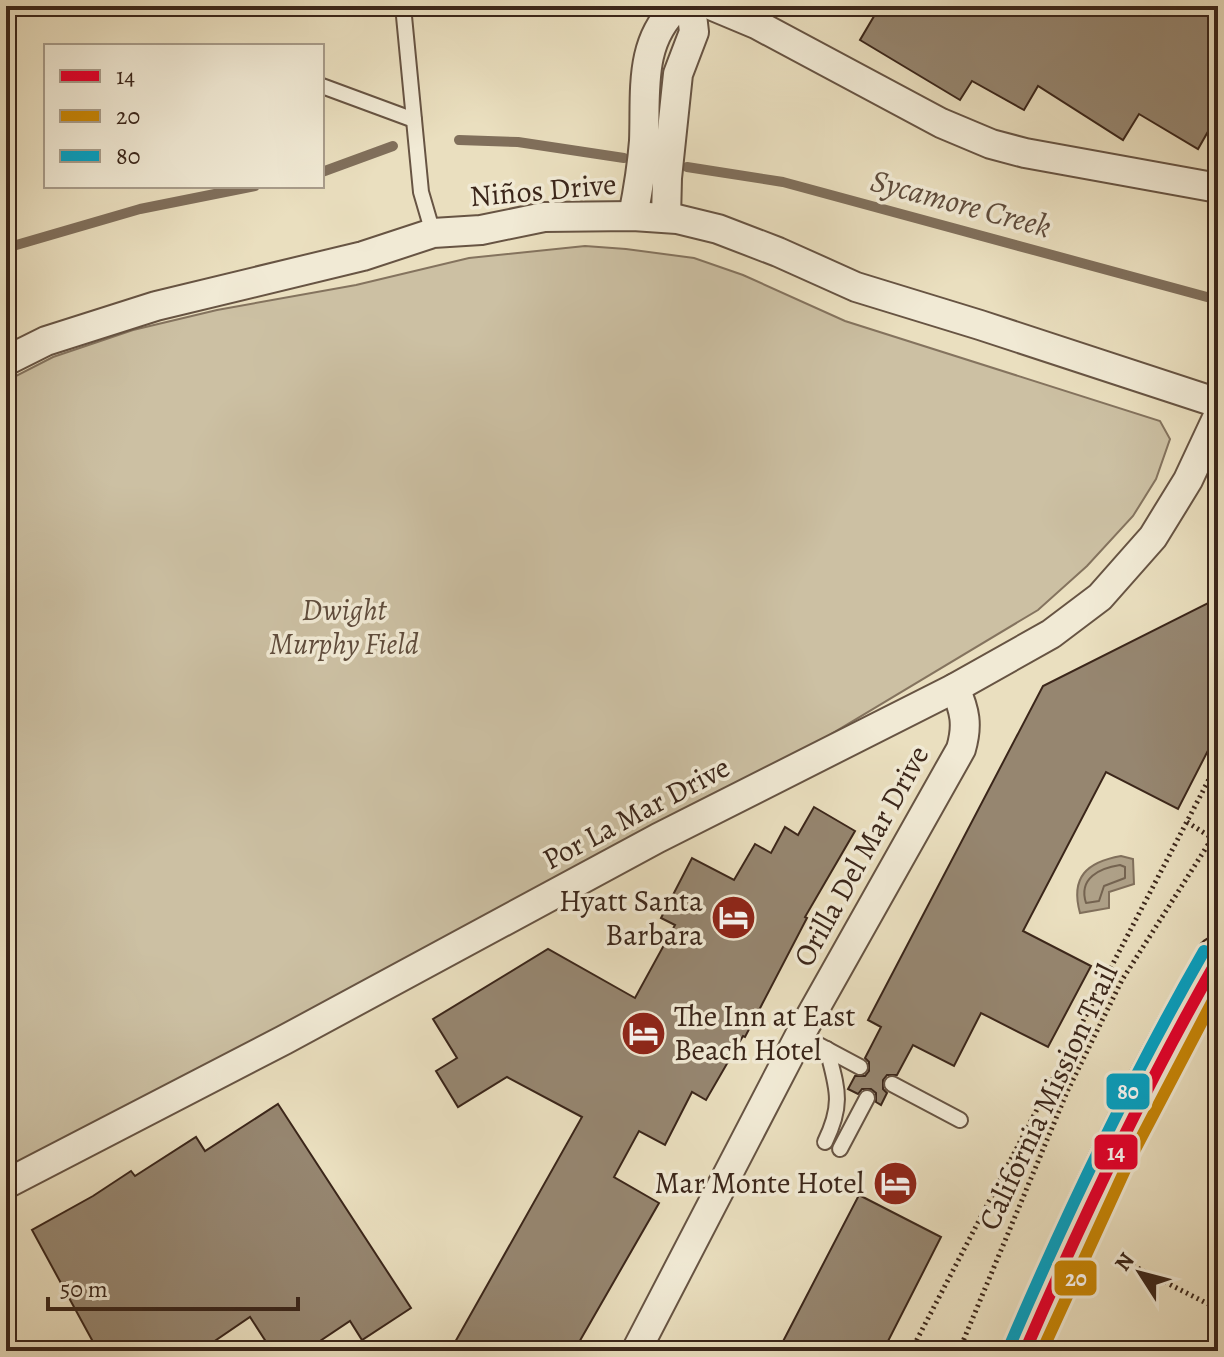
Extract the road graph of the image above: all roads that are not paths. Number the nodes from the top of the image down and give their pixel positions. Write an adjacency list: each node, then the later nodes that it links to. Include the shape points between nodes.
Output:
1 (403, 6): 6 (lane)
2 (678, 6): 8 (street, via 661,20 646,66 642,164)
3 (691, 6): 9 (street, via 694,32 678,74)
4 (713, 6): 7 (street, via 991,144)
5 (324, 87): 6 (lane)
6 (414, 120): 10 (lane, via 421,192)
7 (1213, 189)
8 (633, 216): 9 (street, Niños Drive); 10 (street, Niños Drive, via 544,217)
9 (666, 218): 12 (street, Niños Drive, via 718,229 856,287)
10 (433, 233): 11 (street, Niños Drive, via 363,256 156,306 46,341)
11 (6, 361)
12 (1218, 403)
13 (1218, 416): 14 (street, Por La Mar Drive, via 1170,513 1100,597 1051,634)
14 (955, 688): 16 (street, Orilla Del Mar Drive, via 965,711 961,749); 24 (street, Por La Mar Drive, via 658,838)
15 (1218, 959): 26 (main road, via 1131,1118)
16 (800, 1035): 17 (lane); 25 (street, Orilla Del Mar Drive)
17 (827, 1049): 18 (lane); 22 (lane, via 839,1101)
18 (860, 1067)
19 (892, 1084): 21 (lane)
20 (867, 1098): 23 (lane)
21 (960, 1120)
22 (825, 1142)
23 (840, 1149)
24 (6, 1184)
25 (636, 1351)
26 (1025, 1351)

